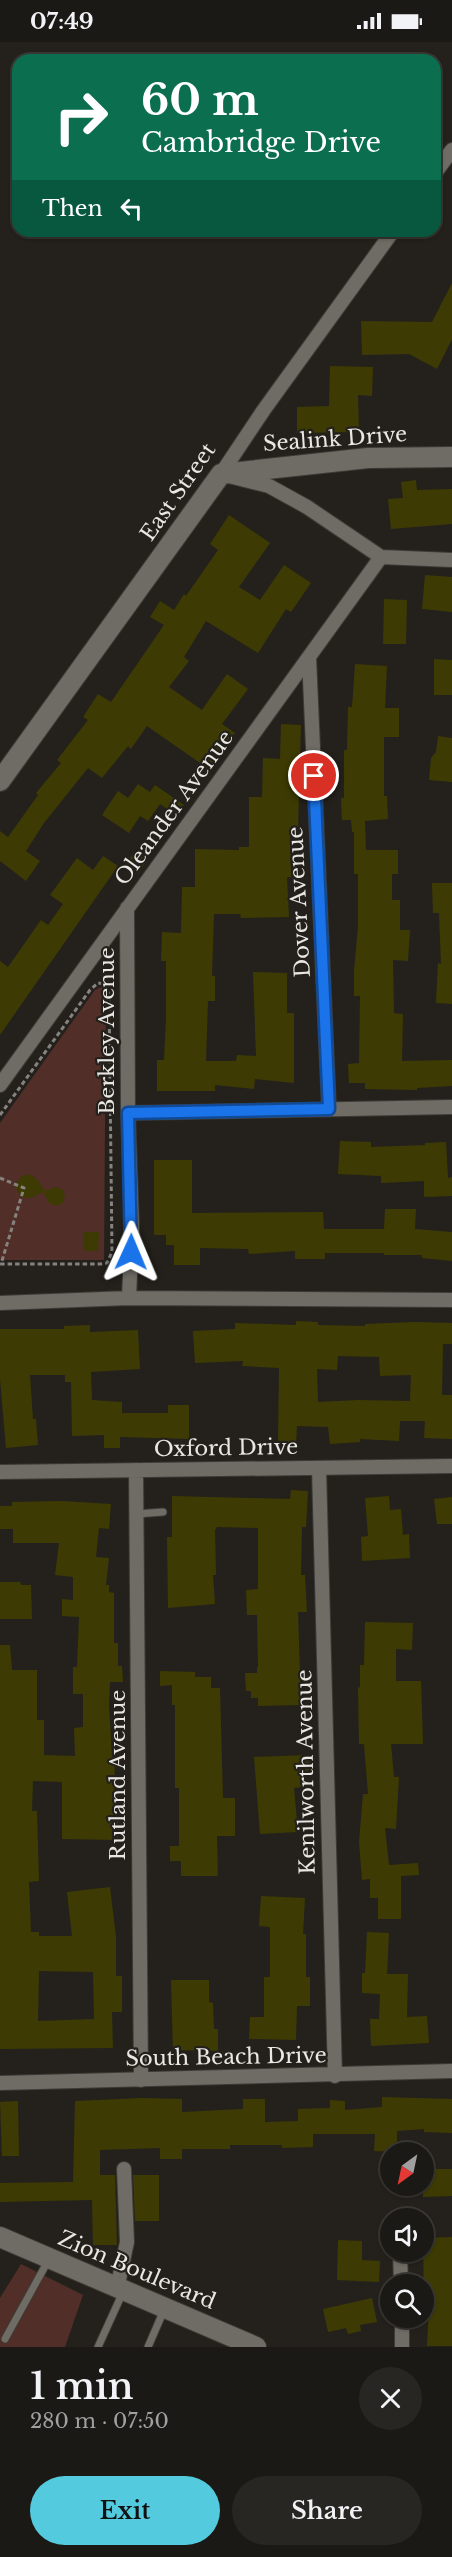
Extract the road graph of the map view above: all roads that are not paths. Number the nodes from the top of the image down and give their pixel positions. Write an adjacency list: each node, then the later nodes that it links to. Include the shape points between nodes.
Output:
1 (452, 150): 2 (street)
2 (441, 165)
3 (389, 237): 5 (street, East Street)
4 (452, 457): 5 (main road, Sealink Drive, via 368,458)
5 (221, 474): 6 (street, via 268,486); 9 (main road, East Street)
6 (381, 557): 7 (street); 8 (street, Oleander Avenue)
7 (452, 560)
8 (309, 657): 10 (street, Oleander Avenue); 13 (street, Dover Avenue)
9 (0, 781)
10 (128, 908): 11 (street, Oleander Avenue); 14 (street, Berkley Avenue)
11 (0, 1085)
12 (452, 1107): 13 (street)
13 (329, 1109): 14 (street)
14 (128, 1113): 15 (street, Berkley Avenue, via 132,1228)
15 (129, 1298): 16 (street); 17 (street)
16 (452, 1300)
17 (0, 1303)
18 (452, 1466): 19 (street, Oxford Drive)
19 (320, 1468): 20 (street, Oxford Drive); 25 (street, Kenilworth Avenue)
20 (136, 1470): 21 (street, Oxford Drive); 23 (street, Rutland Avenue)
21 (0, 1472)
22 (163, 1512): 23 (lane)
23 (136, 1514): 26 (street, Rutland Avenue)
24 (452, 2072): 25 (street, South Beach Drive)
25 (335, 2076): 26 (street, South Beach Drive)
26 (141, 2080): 27 (street, South Beach Drive)
27 (0, 2083)
28 (124, 2169): 31 (street, via 128,2242)
29 (0, 2237): 30 (main road, Zion Boulevard)
30 (49, 2259): 31 (main road, Zion Boulevard); 34 (lane)
31 (120, 2290): 32 (main road, Zion Boulevard); 35 (lane)
32 (165, 2308): 36 (lane); 37 (main road, Zion Boulevard)
33 (402, 2328): 38 (street)
34 (5, 2339)
35 (98, 2347)
36 (148, 2347)
37 (256, 2347)
38 (402, 2347)

